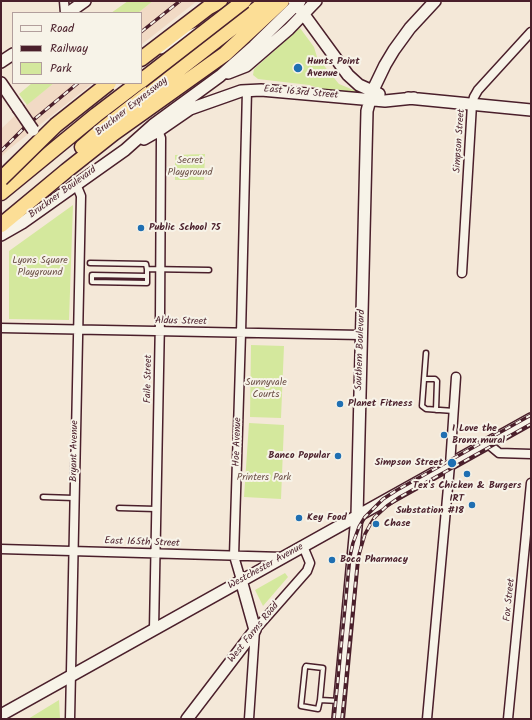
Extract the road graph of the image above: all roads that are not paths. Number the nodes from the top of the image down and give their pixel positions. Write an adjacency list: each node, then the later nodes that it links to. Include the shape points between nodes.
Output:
1 (64, 1): 11 (street)
2 (85, 1): 12 (main road)
3 (220, 1): 16 (highway)
4 (244, 1): 20 (highway, Bruckner Expressway, bridge)
5 (253, 1): 17 (main road, via 214,26 167,45)
6 (266, 1): 36 (highway, Bruckner Expressway, via 104,128)
7 (282, 1): 38 (highway, via 225,54 114,134)
8 (316, 1): 13 (main road, Bruckner Boulevard)
9 (435, 1): 26 (main road, Southern Boulevard, via 398,43)
10 (297, 2): 13 (main road); 19 (main road, Bruckner Boulevard)
11 (66, 12)
12 (68, 12)
13 (303, 14): 19 (main road, Bruckner Boulevard, via 246,66); 26 (main road, via 348,75)
14 (531, 32): 27 (street, Simpson Street, via 478,90)
15 (12, 55): 18 (main road)
16 (142, 59)
17 (142, 59)
18 (1, 62)
19 (220, 76): 32 (main road, Bruckner Boulevard, via 153,125)
20 (142, 80)
21 (1, 83): 31 (main road, bridge)
22 (108, 84): 33 (highway, bridge, via 56,125)
23 (112, 84): 31 (main road)
24 (137, 84): 35 (highway, Bruckner Expressway)
25 (247, 90): 26 (main road, East 163rd Street); 28 (main road, East 163rd Street); 50 (street, Hoe Avenue)
26 (371, 96): 27 (main road, East 163rd Street); 51 (main road, Southern Boulevard, via 366,117)
27 (472, 104): 29 (main road, East 163rd Street); 45 (street, Simpson Street)
28 (190, 109): 30 (main road, Bruckner Boulevard)
29 (531, 110)
30 (158, 131): 32 (main road, Bruckner Boulevard); 43 (street, Faile Street, via 162,138)
31 (41, 142): 33 (main road)
32 (125, 150): 34 (main road, Bruckner Boulevard)
33 (1, 180)
34 (76, 184): 37 (main road, Bruckner Boulevard); 48 (street, Bryant Avenue, via 81,196)
35 (1, 193)
36 (1, 217)
37 (22, 223): 39 (main road, Bruckner Boulevard); 40 (main road)
38 (1, 225)
39 (1, 235)
40 (1, 243)
41 (90, 263): 42 (lane, via 146,264)
42 (147, 269): 43 (lane); 46 (lane)
43 (160, 269): 44 (lane); 49 (street, Faile Street)
44 (209, 270)
45 (462, 273)
46 (147, 276): 46 (lane, via 147,283 92,282 92,275)
47 (1, 328): 48 (street, Aldus Street)
48 (78, 330): 49 (street, Aldus Street); 63 (street, Bryant Avenue)
49 (160, 331): 50 (street, Aldus Street); 65 (street, Faile Street)
50 (242, 333): 51 (street, Aldus Street); 71 (street, Hoe Avenue)
51 (361, 335): 66 (main road, Southern Boulevard)
52 (426, 354): 54 (lane)
53 (456, 377): 56 (street)
54 (424, 379): 55 (lane, via 422,406); 55 (lane, via 437,381)
55 (436, 410): 56 (lane)
56 (454, 410): 60 (street)
57 (531, 419): 58 (main road, Westchester Avenue)
58 (487, 443): 59 (street, via 499,453); 60 (main road, Westchester Avenue)
59 (531, 454)
60 (450, 465): 66 (main road, Westchester Avenue); 84 (street)
61 (531, 483): 85 (street, Fox Street)
62 (43, 497): 63 (lane)
63 (74, 498): 69 (street, Bryant Avenue)
64 (119, 508): 65 (lane)
65 (156, 509): 70 (street, Faile Street)
66 (357, 516): 67 (main road, Westchester Avenue); 78 (main road, Southern Boulevard)
67 (303, 546): 72 (main road, Westchester Avenue); 75 (street, West Farms Road, via 310,563 307,571)
68 (1, 549): 69 (street, East 165th Street)
69 (73, 551): 70 (street, East 165th Street); 76 (street, Bryant Avenue)
70 (155, 553): 71 (street, East 165th Street); 74 (street, Faile Street)
71 (234, 556): 72 (street, East 165th Street); 73 (street, Hoe Avenue)
72 (283, 557): 73 (main road, Westchester Avenue)
73 (241, 580): 74 (main road, Westchester Avenue); 75 (main road, Hoe Avenue)
74 (154, 629): 76 (main road, Westchester Avenue)
75 (255, 630): 81 (main road, West Farms Road); 82 (street, Hoe Avenue)
76 (70, 676): 79 (main road, Westchester Avenue); 80 (street, Bryant Avenue)
77 (320, 700): 77 (lane, via 318,709 301,706 306,666 323,668); 78 (lane)
78 (340, 701): 83 (main road, Southern Boulevard)
79 (1, 715)
80 (70, 719)
81 (187, 719)
82 (249, 719)
83 (338, 719)
84 (427, 719)
85 (508, 719)

